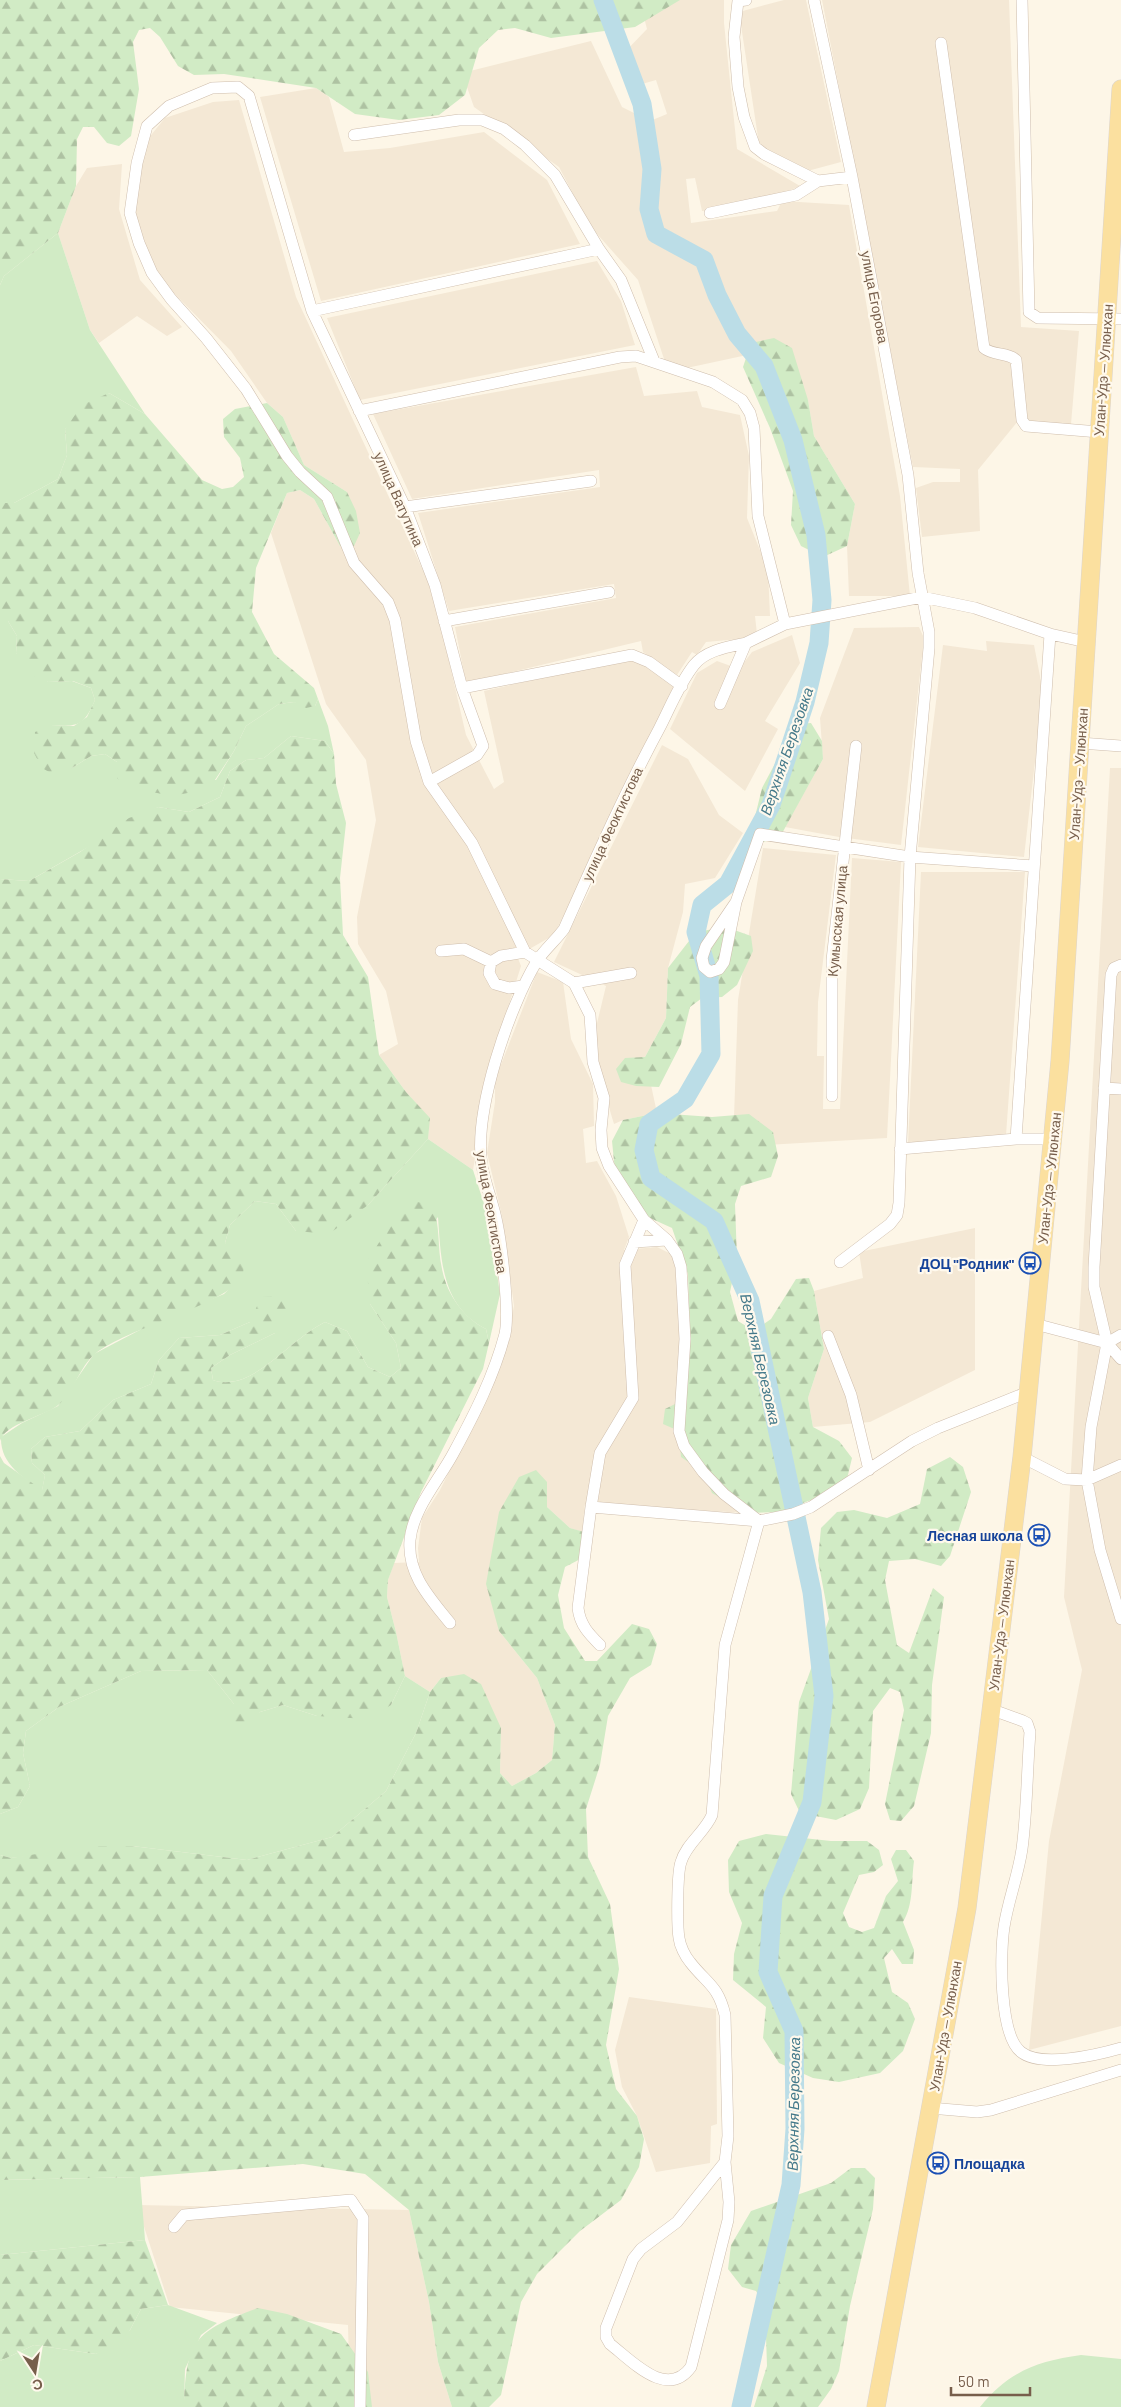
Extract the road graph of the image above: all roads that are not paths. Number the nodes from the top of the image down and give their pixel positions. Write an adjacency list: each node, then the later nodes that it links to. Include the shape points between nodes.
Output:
1 (738, 0): 2 (street); 9 (street, via 734,37 738,87 748,132 755,147 764,154)
2 (746, 0)
3 (814, 0): 8 (street, улица Егорова)
4 (1022, 0): 13 (street, via 1027,307 1038,318)
5 (942, 43): 16 (street, via 984,348 1016,360 1022,420 1026,426)
6 (1121, 89): 13 (main road, Улан-Удэ — Улюнхан)
7 (354, 135): 11 (street, via 459,120 482,120 504,129 555,175)
8 (852, 177): 9 (street); 20 (street, улица Егорова, via 908,474)
9 (818, 182): 10 (street, via 796,195)
10 (710, 213)
11 (599, 249): 12 (street); 14 (street, via 620,280)
12 (312, 311): 15 (street, улица Ватутина); 32 (street, улица Ватутина, via 249,96 238,87 212,88 169,106 146,126 130,213 139,243 152,273 246,389 295,467 328,497 354,563 388,602 396,620 416,741)
13 (1114, 319): 16 (main road, Улан-Удэ — Улюнхан)
14 (654, 361): 15 (street, via 636,356 620,357); 22 (street, via 730,391 742,400 750,413 754,428 758,516)
15 (359, 411): 18 (street, улица Ватутина)
16 (1099, 432): 24 (main road, Улан-Удэ — Улюнхан)
17 (590, 481): 18 (street)
18 (405, 506): 21 (street, улица Ватутина, via 435,585)
19 (609, 592): 21 (street)
20 (922, 597): 22 (street, улица Феоктистова); 23 (street, улица Феоктистова, via 975,608); 34 (street, улица Егорова, via 929,648)
21 (444, 621): 27 (street, улица Ватутина)
22 (784, 624): 25 (street, улица Феоктистова)
23 (1050, 634): 24 (street, улица Феоктистова); 35 (street)
24 (1086, 642): 29 (main road, Улан-Удэ — Улюнхан)
25 (746, 643): 26 (street, улица Феоктистова, via 703,657 694,665); 28 (street)
26 (682, 686): 27 (street, via 649,662 632,655); 39 (street, улица Феоктистова, via 631,782 564,929)
27 (462, 688): 32 (street, улица Ватутина, via 483,746 478,755)
28 (720, 704)
29 (1080, 743): 31 (street); 49 (main road, Улан-Удэ — Улюнхан)
30 (856, 746): 33 (street, Кумысская улица)
31 (1121, 746)
32 (429, 782): 38 (street, via 472,843)
33 (844, 847): 34 (street); 36 (street, via 760,834); 47 (street, Кумысская улица, via 832,960)
34 (910, 857): 35 (street); 50 (street, улица Егорова)
35 (1034, 866): 48 (street)
36 (736, 902): 36 (street, via 724,962 719,969 710,972 704,967 702,958 706,946)
37 (441, 951): 40 (street, via 464,949)
38 (524, 952): 39 (street); 40 (street, via 501,956)
39 (538, 958): 43 (street); 44 (street, улица Феоктистова)
40 (491, 962): 44 (street, via 489,973 495,984 509,988)
41 (1121, 965): 45 (street, via 1114,968 1111,975)
42 (631, 973): 43 (street)
43 (574, 983): 51 (street, via 590,1015 593,1062 604,1098 602,1148 609,1166)
44 (523, 986): 68 (street, улица Феоктистова, via 496,1062 481,1132 481,1160 496,1216 506,1294 505,1332 493,1374 418,1515 410,1540 412,1564 422,1587)
45 (1104, 1088): 46 (street); 58 (street, via 1094,1287)
46 (1121, 1089)
47 (832, 1096)
48 (1016, 1139): 49 (street); 50 (street)
49 (1053, 1139): 55 (main road, Улан-Удэ — Улюнхан)
50 (900, 1149): 54 (street, улица Егорова, via 897,1215)
51 (644, 1220): 52 (street); 53 (street)
52 (667, 1240): 53 (street); 66 (street, via 677,1254 681,1268 685,1328 679,1431 684,1446 703,1472)
53 (634, 1242): 65 (street, via 624,1274 633,1398 600,1453)
54 (840, 1262)
55 (1034, 1324): 58 (street); 60 (main road, Улан-Удэ — Улюнхан)
56 (1121, 1335): 58 (street)
57 (828, 1336): 63 (street, via 851,1395)
58 (1107, 1343): 59 (street); 64 (street, via 1091,1428)
59 (1121, 1359)
60 (1028, 1392): 61 (main road, Улан-Удэ — Улюнхан); 63 (street, via 938,1428)
61 (1022, 1457): 64 (street, via 1065,1479); 70 (main road, Улан-Удэ — Улюнхан)
62 (1121, 1465): 64 (street)
63 (869, 1470): 66 (street, via 811,1507)
64 (1087, 1480): 67 (street, via 1100,1550)
65 (592, 1508): 66 (street); 69 (street, via 578,1608 586,1630)
66 (758, 1521): 74 (street, via 725,1646 712,1815 686,1852 680,1875 679,1938 690,1963 721,1999 725,2015 728,2136)
67 (1121, 1619)
68 (450, 1623)
69 (600, 1645)
70 (990, 1709): 71 (street, via 1027,1723 1030,1732 1021,1855 1001,1947 1010,2037 1020,2052 1034,2058 1068,2058); 73 (main road, Улан-Удэ — Улюнхан, via 967,1908)
71 (1121, 2048)
72 (1121, 2070): 73 (street, via 991,2110)
73 (930, 2108): 77 (main road, Улан-Удэ — Улюнхан)
74 (725, 2162): 74 (street, via 728,2220 691,2367 676,2380 656,2378 610,2344 606,2328 633,2258 678,2222)
75 (174, 2227): 76 (street, via 184,2215 351,2200 363,2218)
76 (360, 2407)
77 (876, 2407)

